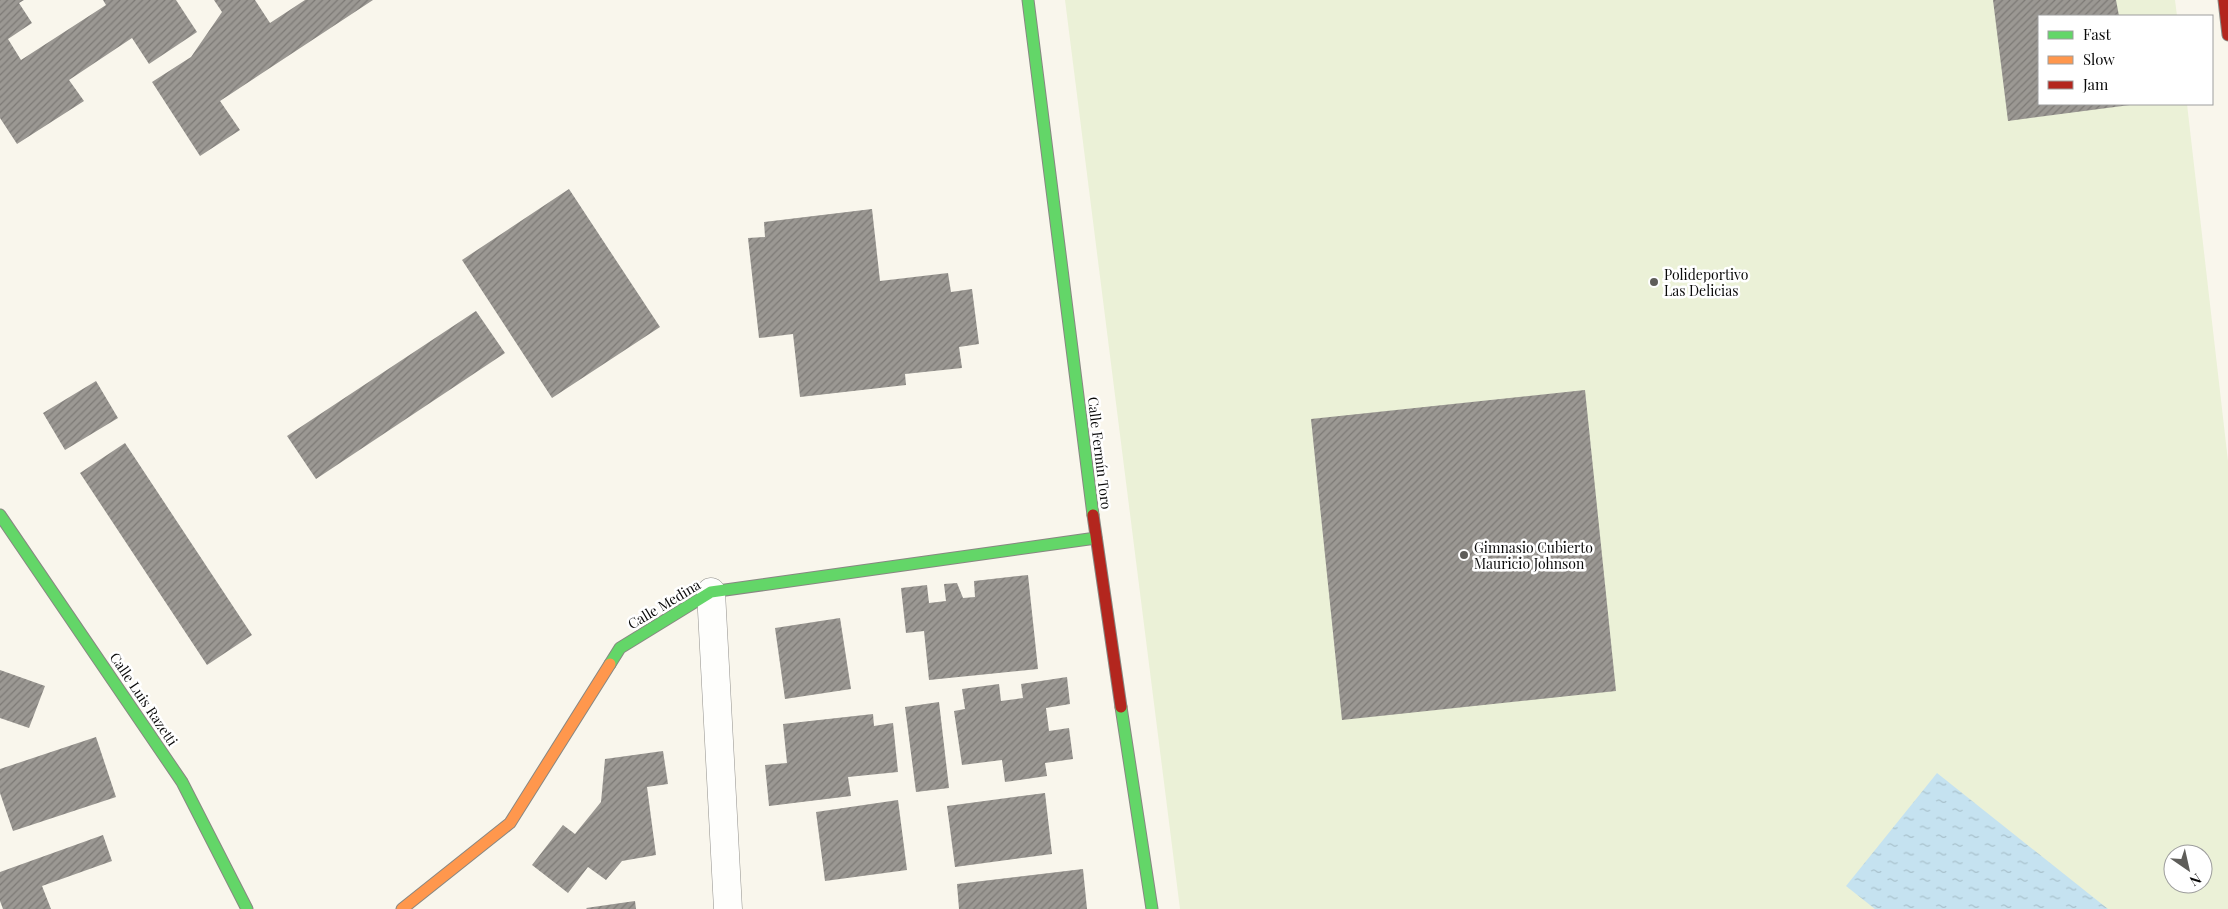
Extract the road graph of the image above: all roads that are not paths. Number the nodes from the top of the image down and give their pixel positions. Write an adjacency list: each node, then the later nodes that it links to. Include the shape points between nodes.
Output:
1 (1028, 0): 5 (street, Calle Fermín Toro)
2 (2224, 0): 3 (street)
3 (2228, 35)
4 (0, 515): 7 (street, Calle Luis Razetti, via 182,782)
5 (1096, 538): 6 (street, Calle Medina); 10 (street, Calle Fermín Toro)
6 (711, 592): 8 (street, Calle Medina, via 620,648 510,822); 9 (street)
7 (247, 909)
8 (402, 909)
9 (728, 909)
10 (1152, 909)

